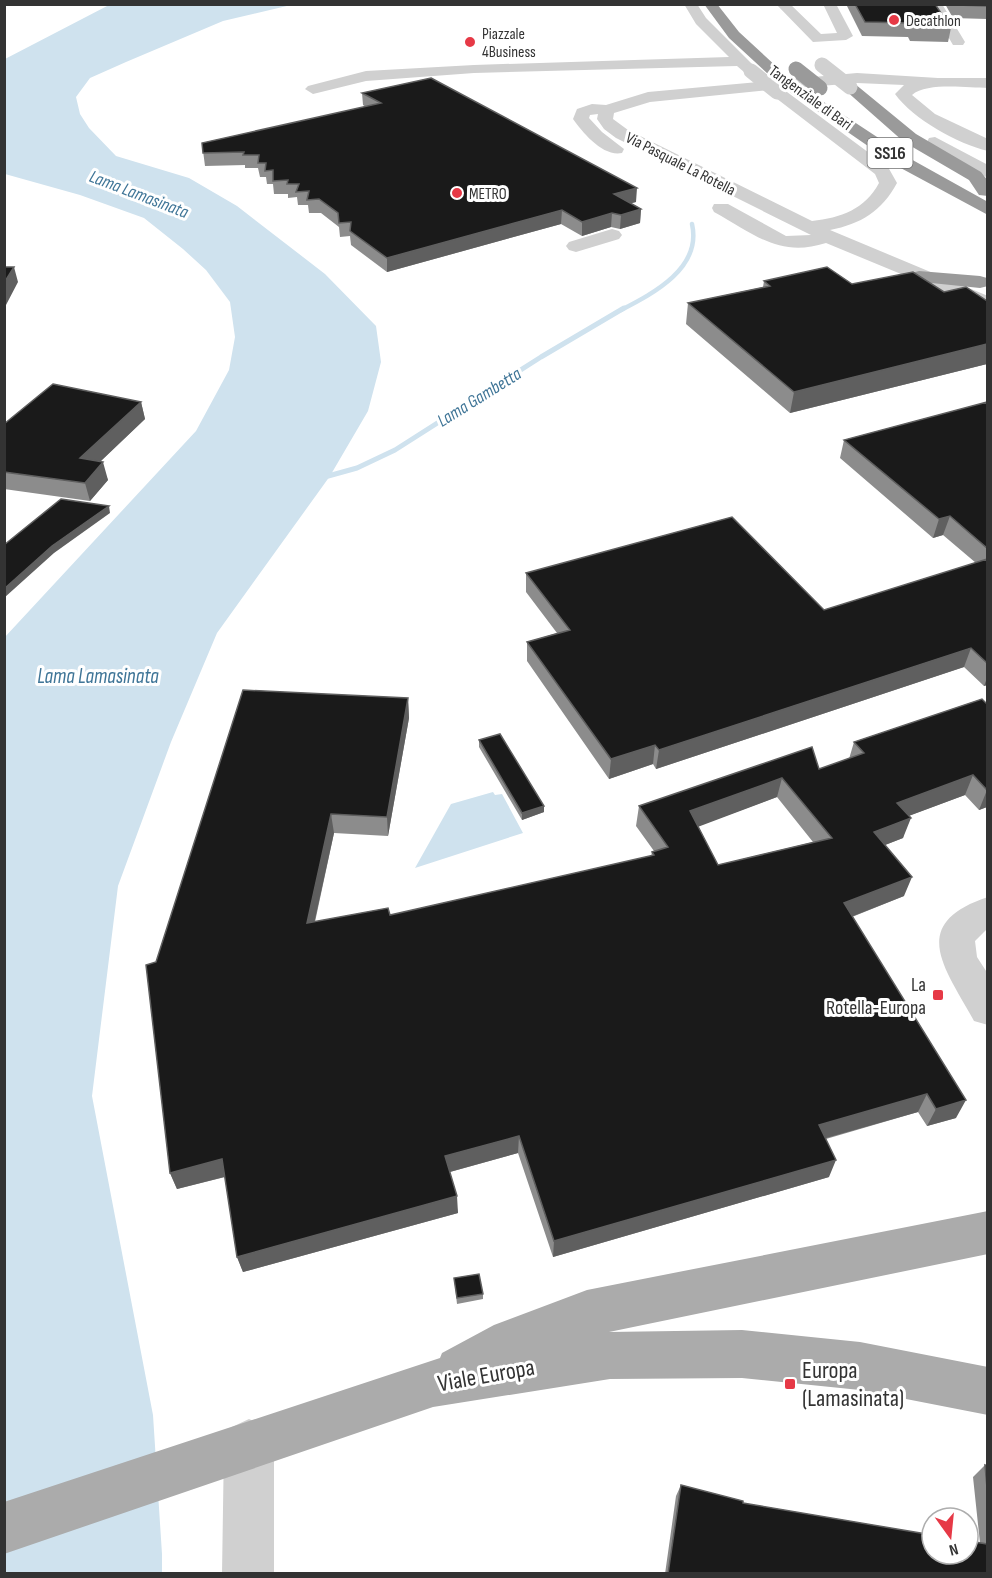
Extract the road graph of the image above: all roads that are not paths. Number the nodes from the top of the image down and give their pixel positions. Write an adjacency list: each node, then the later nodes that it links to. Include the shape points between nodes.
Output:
1 (690, 4): 9 (street, via 701,21)
2 (710, 4): 24 (highway, Tangenziale di Bari / SS16, via 734,35 796,90 903,162)
3 (782, 4): 4 (street, via 818,39 846,36)
4 (829, 4)
5 (935, 4): 6 (street)
6 (958, 42)
7 (807, 53): 13 (street, bridge)
8 (792, 65): 24 (highway, Tangenziale di Bari / SS16, bridge)
9 (746, 66): 14 (street, via 452,70 366,76); 25 (street, bridge, via 882,171 888,183 882,199)
10 (871, 79): 11 (street, Via Pasquale La Rotella); 16 (street); 18 (street, Via Pasquale La Rotella, via 648,97)
11 (938, 83): 12 (street, Via Pasquale La Rotella); 16 (street, via 906,89 903,94); 17 (street)
12 (987, 83)
13 (850, 87): 22 (street); 24 (highway, via 910,138 975,176)
14 (313, 89)
15 (987, 91): 17 (street)
16 (908, 101): 19 (street)
17 (955, 102): 19 (street)
18 (607, 110): 21 (street, via 583,112 581,119 596,136); 27 (street, Via Pasquale La Rotella, via 605,119 622,134)
19 (949, 126): 20 (street)
20 (987, 146)
21 (629, 157)
22 (987, 173)
23 (705, 199): 28 (street)
24 (986, 203)
25 (864, 211): 26 (street); 27 (street)
26 (847, 222): 27 (street); 32 (street, via 844,230)
27 (800, 223): 28 (street); 30 (street, Via Pasquale La Rotella)
28 (757, 227): 30 (street, via 782,242)
29 (612, 235): 31 (street)
30 (827, 236): 32 (street, Via Pasquale La Rotella)
31 (576, 246)
32 (855, 248): 33 (street, Via Pasquale La Rotella, via 919,277)
33 (980, 288): 34 (street, Via Pasquale La Rotella)
34 (987, 304)
35 (987, 911): 36 (street, via 971,920 956,937 959,959)
36 (987, 1009)
37 (987, 1232): 38 (main road, via 587,1313 512,1342)
38 (433, 1383): 39 (main road, Viale Europa, via 610,1355 742,1354 860,1366); 40 (main road, Viale Europa)
39 (987, 1391)
40 (227, 1452): 41 (main road, Viale Europa); 42 (street)
41 (4, 1528)
42 (248, 1574)

